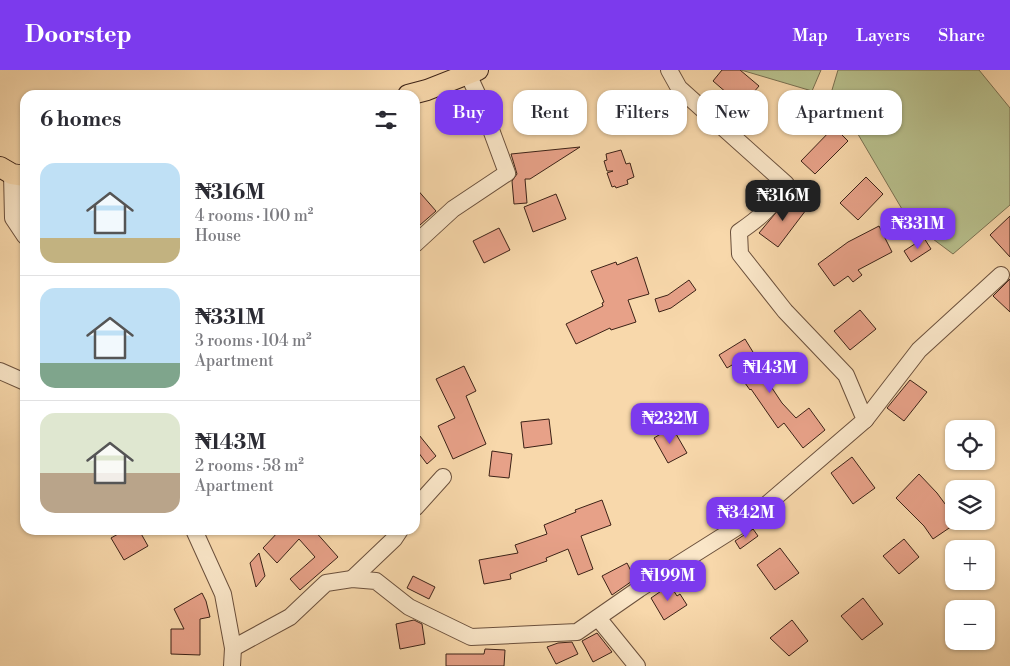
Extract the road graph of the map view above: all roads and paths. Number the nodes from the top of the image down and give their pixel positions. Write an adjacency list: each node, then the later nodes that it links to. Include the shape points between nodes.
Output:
1 (669, 70): 10 (street, via 679,88 786,184 762,216 739,232 740,254 785,311 846,375)
2 (473, 72): 3 (main road); 6 (street, via 507,172 454,209)
3 (420, 91)
4 (12, 172): 5 (street, via 14,218)
5 (20, 228)
6 (420, 240)
7 (1001, 275): 10 (street, via 919,350)
8 (0, 371): 9 (street)
9 (20, 380)
10 (865, 420): 16 (street, via 750,518)
11 (443, 476): 12 (street)
12 (420, 502)
13 (196, 535): 17 (street, via 222,594)
14 (397, 535): 15 (street)
15 (352, 579): 16 (street, via 376,581 409,607 470,637 577,632); 17 (street, via 326,583 290,618)
16 (598, 618): 19 (street)
17 (233, 648): 18 (street)
18 (232, 666)
19 (637, 666)

